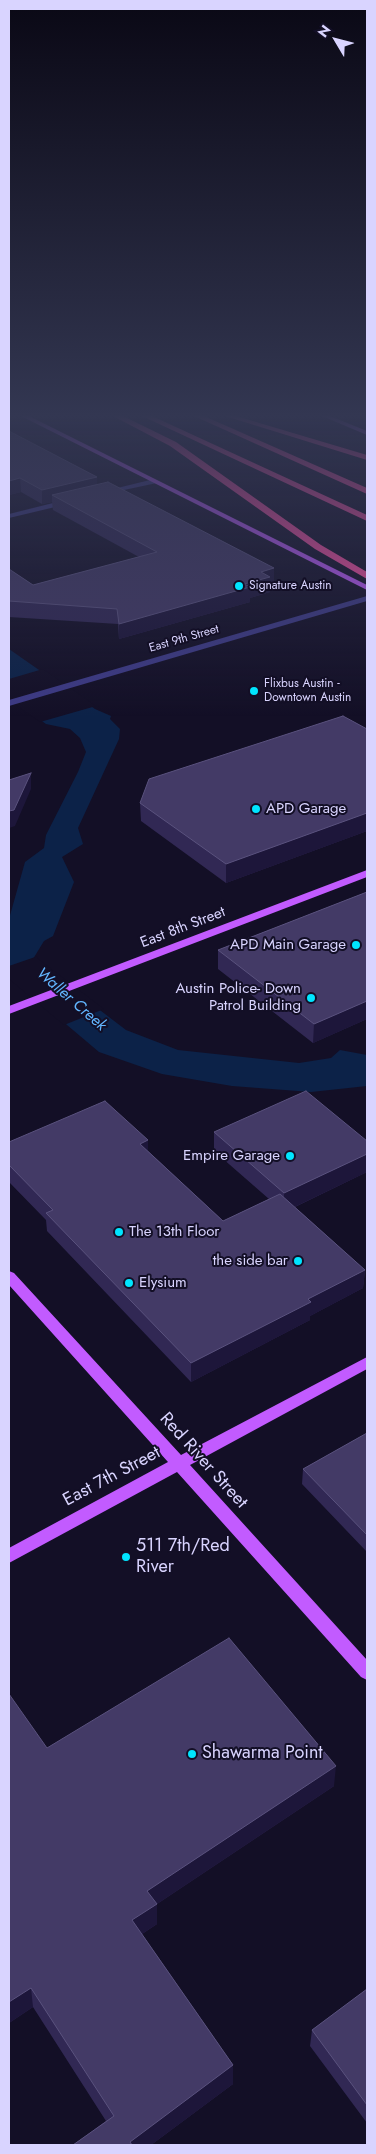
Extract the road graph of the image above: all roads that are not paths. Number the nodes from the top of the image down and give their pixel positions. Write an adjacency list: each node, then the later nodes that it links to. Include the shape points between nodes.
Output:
1 (225, 517): 4 (main road)
2 (275, 517): 3 (highway)
3 (367, 576)
4 (367, 588)
5 (367, 598): 6 (street, East 9th Street)
6 (10, 703)
7 (367, 873): 8 (main road, East 8th Street)
8 (9, 1010)
9 (9, 1276): 11 (main road, Red River Street)
10 (367, 1362): 11 (main road, East 7th Street)
11 (179, 1464): 12 (main road, East 7th Street); 13 (main road, Red River Street)
12 (9, 1556)
13 (367, 1672)

